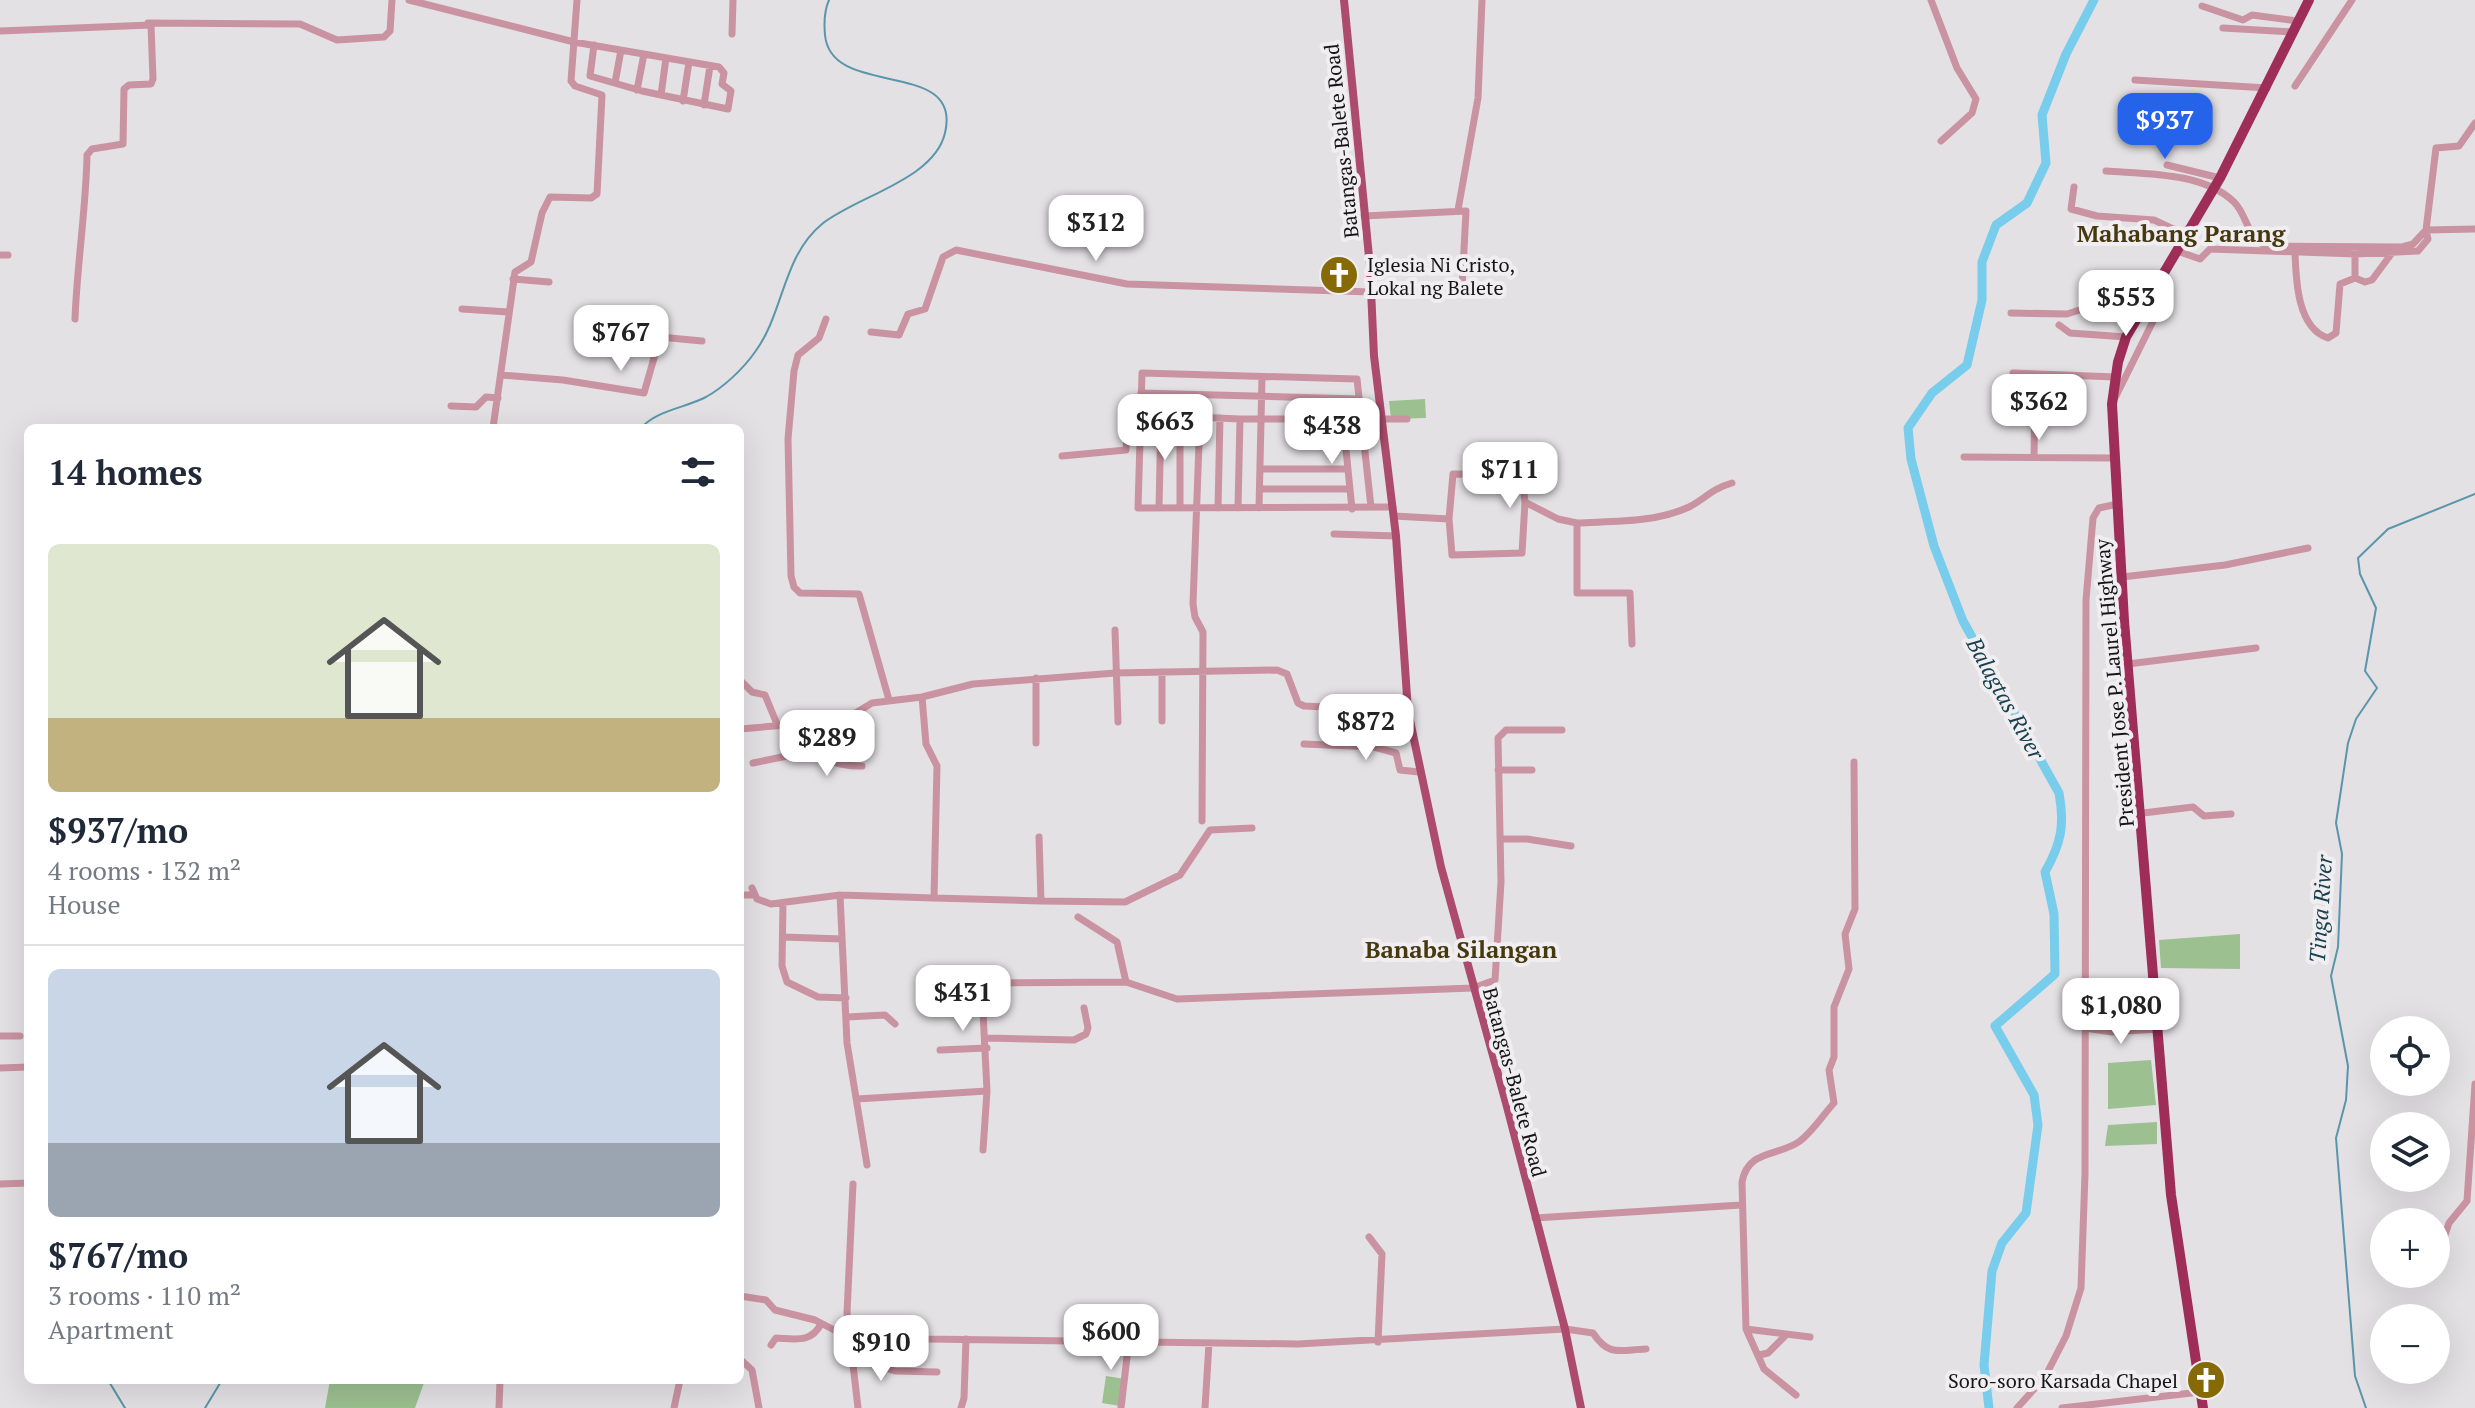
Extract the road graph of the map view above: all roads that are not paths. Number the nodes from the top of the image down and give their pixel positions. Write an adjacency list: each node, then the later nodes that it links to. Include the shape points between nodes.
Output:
1 (392, 0): 11 (street, via 390,31 384,37 337,40 300,24)
2 (409, 0): 16 (street)
3 (577, 0): 16 (street)
4 (733, 0): 15 (street)
5 (1344, 0): 39 (main road, Batangas-Balete Road)
6 (1482, 0): 38 (street, via 1478,98)
7 (1931, 0): 32 (street, via 1957,68 1976,99 1972,113)
8 (2309, 0): 12 (highway, President Jose P. Laurel Highway)
9 (2352, 0): 25 (street)
10 (2202, 6): 12 (street, via 2243,20 2252,15)
11 (148, 23): 14 (street); 57 (street, via 152,81 124,89 121,147 92,149 87,155)
12 (2296, 26): 13 (street); 26 (highway, President Jose P. Laurel Highway)
13 (2223, 28)
14 (0, 31)
15 (732, 34)
16 (574, 42): 17 (street); 48 (street, via 571,81 602,95 597,194 550,197 531,262)
17 (594, 45): 18 (street); 24 (street, via 590,76)
18 (621, 50): 19 (street); 24 (street)
19 (644, 54): 20 (street); 27 (street)
20 (666, 58): 21 (street); 28 (street)
21 (689, 62): 22 (street); 29 (street)
22 (710, 66): 30 (street); 30 (street, via 724,73 722,84 732,96 728,109)
23 (2135, 80): 26 (street)
24 (615, 83): 27 (street)
25 (2295, 86)
26 (2267, 88): 35 (highway, President Jose P. Laurel Highway)
27 (637, 90): 28 (street)
28 (661, 95): 29 (street)
29 (683, 101): 30 (street)
30 (704, 105)
31 (2475, 123): 41 (street, via 2459,146 2436,148)
32 (1941, 141)
33 (2167, 165): 35 (street)
34 (2106, 171): 37 (street, via 2170,177)
35 (2220, 178): 37 (highway, President Jose P. Laurel Highway)
36 (2074, 187): 42 (street, via 2071,209 2154,220)
37 (2213, 189): 41 (street, via 2234,202 2255,241 2266,246 2402,247); 42 (highway, President Jose P. Laurel Highway)
38 (1458, 210): 39 (street); 50 (street, via 1466,211)
39 (1364, 216): 52 (main road, Batangas-Balete Road)
40 (2475, 229): 41 (street)
41 (2426, 230): 45 (street, via 2427,243 2418,251)
42 (2186, 235): 43 (highway, President Jose P. Laurel Highway)
43 (2177, 251): 44 (street, via 2196,259 2210,249); 56 (highway, President Jose P. Laurel Highway)
44 (2295, 253): 46 (street); 47 (street, via 2301,307 2325,337 2336,333 2341,282)
45 (2392, 253): 46 (street); 47 (street, via 2370,282)
46 (2355, 254): 47 (street)
47 (2355, 278)
48 (513, 279): 49 (street); 54 (street)
49 (549, 282)
50 (1462, 288)
51 (2169, 289): 72 (street)
52 (1371, 292): 60 (street, via 1127,284 956,250 943,257 925,308 908,314 899,335); 84 (main road, Batangas-Balete Road)
53 (462, 309): 54 (street)
54 (508, 312): 64 (street)
55 (2011, 313): 56 (street, via 2062,315 2098,304)
56 (2137, 318): 61 (highway, President Jose P. Laurel Highway)
57 (75, 319)
58 (826, 319): 122 (street, via 819,338 798,355 794,371 788,439 791,576 800,593 859,594)
59 (2059, 325): 61 (street, via 2070,333)
60 (871, 332)
61 (2126, 337): 66 (highway, President Jose P. Laurel Highway)
62 (702, 341): 64 (street, via 660,337 644,393)
63 (2013, 373): 66 (street)
64 (501, 375): 70 (street)
65 (1262, 377): 68 (street, via 1142,373); 69 (street); 71 (street, via 1357,379)
66 (2115, 377): 72 (highway, President Jose P. Laurel Highway)
67 (2035, 391): 88 (street)
68 (1141, 393): 69 (street); 74 (street)
69 (1262, 397): 71 (street); 79 (street)
70 (498, 398): 73 (street, via 486,397 476,407); 85 (street)
71 (1359, 399): 83 (street)
72 (2112, 404): 89 (highway, President Jose P. Laurel Highway)
73 (451, 406)
74 (1141, 415): 75 (street); 86 (street, via 1128,414 1126,450); 98 (street, via 1138,508)
75 (1161, 416): 76 (street); 98 (street)
76 (1180, 417): 77 (street); 99 (street)
77 (1200, 417): 78 (street); 100 (street)
78 (1220, 418): 80 (street); 101 (street)
79 (1262, 418): 80 (street); 82 (street); 90 (street)
80 (1240, 419): 102 (street)
81 (1407, 419): 84 (street)
82 (1343, 420): 83 (street); 91 (street)
83 (1362, 420): 84 (street); 97 (street)
84 (1383, 420): 105 (main road, Batangas-Balete Road)
85 (494, 424)
86 (1062, 456)
87 (1964, 457): 88 (street)
88 (2034, 457): 89 (street)
89 (2115, 458): 96 (highway, President Jose P. Laurel Highway)
90 (1261, 469): 91 (street); 93 (street)
91 (1348, 469): 94 (street)
92 (1732, 483): 107 (street, via 1671,513)
93 (1260, 489): 94 (street); 103 (street)
94 (1350, 489): 104 (street)
95 (1525, 502): 106 (street, via 1522,475 1453,474); 106 (street, via 1522,553 1452,555); 107 (street)
96 (2118, 504): 111 (highway, President Jose P. Laurel Highway); 160 (street, via 2099,508 2093,518 2086,600)
97 (1371, 507): 104 (street); 105 (street)
98 (1159, 508): 99 (street)
99 (1180, 508): 100 (street)
100 (1198, 508): 101 (street); 117 (street, via 1193,614 1203,632)
101 (1218, 508): 102 (street)
102 (1238, 508): 103 (street)
103 (1259, 508): 104 (street)
104 (1352, 509)
105 (1393, 511): 106 (street); 109 (main road, Batangas-Balete Road)
106 (1449, 519)
107 (1577, 523): 113 (street, via 1577,593 1630,593)
108 (1334, 534): 109 (street)
109 (1396, 536): 123 (main road, Batangas-Balete Road)
110 (2308, 548): 111 (street, via 2225,565)
111 (2122, 577): 115 (highway, President Jose P. Laurel Highway)
112 (1115, 630): 118 (street)
113 (1632, 644)
114 (2256, 648): 115 (street)
115 (2128, 664): 139 (highway, President Jose P. Laurel Highway)
116 (1162, 672): 117 (street); 118 (street); 124 (street)
117 (1202, 672): 123 (street, via 1285,671 1304,706); 141 (street)
118 (1115, 673): 119 (street); 126 (street)
119 (1036, 678): 121 (street, via 973,684); 130 (street)
120 (744, 684): 127 (street, via 765,695)
121 (922, 697): 122 (street); 148 (street, via 926,744 937,770)
122 (889, 700): 125 (street, via 872,703 849,718)
123 (1408, 711): 138 (main road, Batangas-Balete Road)
124 (1162, 721)
125 (824, 722): 127 (street); 132 (street)
126 (1118, 722)
127 (777, 724): 128 (street)
128 (744, 728)
129 (1562, 730): 136 (street, via 1500,732)
130 (1036, 743)
131 (1304, 744): 138 (street, via 1374,747 1396,753 1400,770)
132 (795, 753): 134 (street); 135 (street)
133 (1854, 762): 177 (street, via 1855,909 1845,934 1849,969 1834,1007 1829,1070 1834,1103 1803,1139 1751,1161 1744,1173)
134 (753, 763)
135 (862, 766)
136 (1498, 770): 137 (street); 144 (street)
137 (1532, 770)
138 (1419, 772): 155 (main road, Batangas-Balete Road)
139 (2143, 813): 140 (street, via 2193,807 2204,816); 161 (highway, President Jose P. Laurel Highway)
140 (2231, 814)
141 (1202, 821)
142 (1252, 828): 149 (street, via 1210,830 1180,875 1125,902)
143 (1039, 837): 149 (street)
144 (1501, 839): 145 (street); 155 (street, via 1495,980)
145 (1571, 846)
146 (744, 894): 150 (street, via 753,892 765,903)
147 (840, 895): 148 (street); 150 (street); 153 (street)
148 (934, 898): 149 (street)
149 (1041, 901)
150 (783, 903): 152 (street)
151 (1078, 917): 154 (street, via 1117,942)
152 (783, 937): 153 (street); 156 (street, via 782,972 787,982 818,997)
153 (842, 939): 156 (street)
154 (1126, 982): 155 (street, via 1177,999); 164 (street, via 986,983 982,992)
155 (1473, 988): 178 (main road, Batangas-Balete Road)
156 (846, 998): 158 (street)
157 (1084, 1008): 164 (street, via 1088,1028 1074,1040)
158 (847, 1017): 159 (street, via 885,1015); 171 (street)
159 (895, 1024)
160 (2085, 1028): 161 (street); 210 (street, via 2081,1288 2066,1336 2045,1377)
161 (2159, 1028): 200 (highway, President Jose P. Laurel Highway, via 2171,1195)
162 (0, 1036): 163 (street)
163 (20, 1036)
164 (987, 1038): 165 (street)
165 (987, 1048): 166 (street); 170 (street)
166 (940, 1050)
167 (24, 1067): 168 (street)
168 (0, 1068)
169 (2475, 1084): 179 (street, via 2467,1201)
170 (987, 1091): 171 (street); 172 (street)
171 (857, 1099): 173 (street)
172 (983, 1150)
173 (867, 1165)
174 (24, 1183): 175 (street)
175 (0, 1184)
176 (853, 1184): 185 (street, via 847,1256)
177 (1741, 1205): 178 (street); 184 (street)
178 (1535, 1218): 183 (main road, Batangas-Balete Road)
179 (2450, 1222)
180 (1369, 1237): 191 (street, via 1382,1254)
181 (744, 1297): 182 (street, via 766,1300 775,1310)
182 (821, 1324): 185 (street); 193 (street, via 808,1339 776,1338)
183 (1565, 1329): 191 (street); 194 (street, via 1593,1333 1603,1348 1611,1350); 209 (main road, Batangas-Balete Road)
184 (1746, 1329): 187 (street); 195 (street)
185 (850, 1333): 186 (street); 205 (street)
186 (879, 1334): 189 (street); 197 (street, via 882,1367)
187 (1785, 1336): 188 (street); 195 (street)
188 (1810, 1337)
189 (966, 1339): 190 (street); 206 (street)
190 (1129, 1340): 192 (street); 207 (street)
191 (1378, 1342): 192 (street)
192 (1209, 1343): 208 (street)
193 (771, 1345)
194 (1646, 1349)
195 (1759, 1355): 201 (street, via 1764,1369)
196 (744, 1363): 204 (street, via 752,1370)
197 (937, 1372)
198 (500, 1384): 202 (street)
199 (679, 1384): 203 (street)
200 (2200, 1392): 211 (street); 212 (highway, President Jose P. Laurel Highway)
201 (1796, 1395)
202 (499, 1408)
203 (674, 1408)
204 (759, 1408)
205 (858, 1408)
206 (961, 1408)
207 (1121, 1408)
208 (1205, 1408)
209 (1581, 1408)
210 (2017, 1408)
211 (2062, 1408)
212 (2203, 1408)

